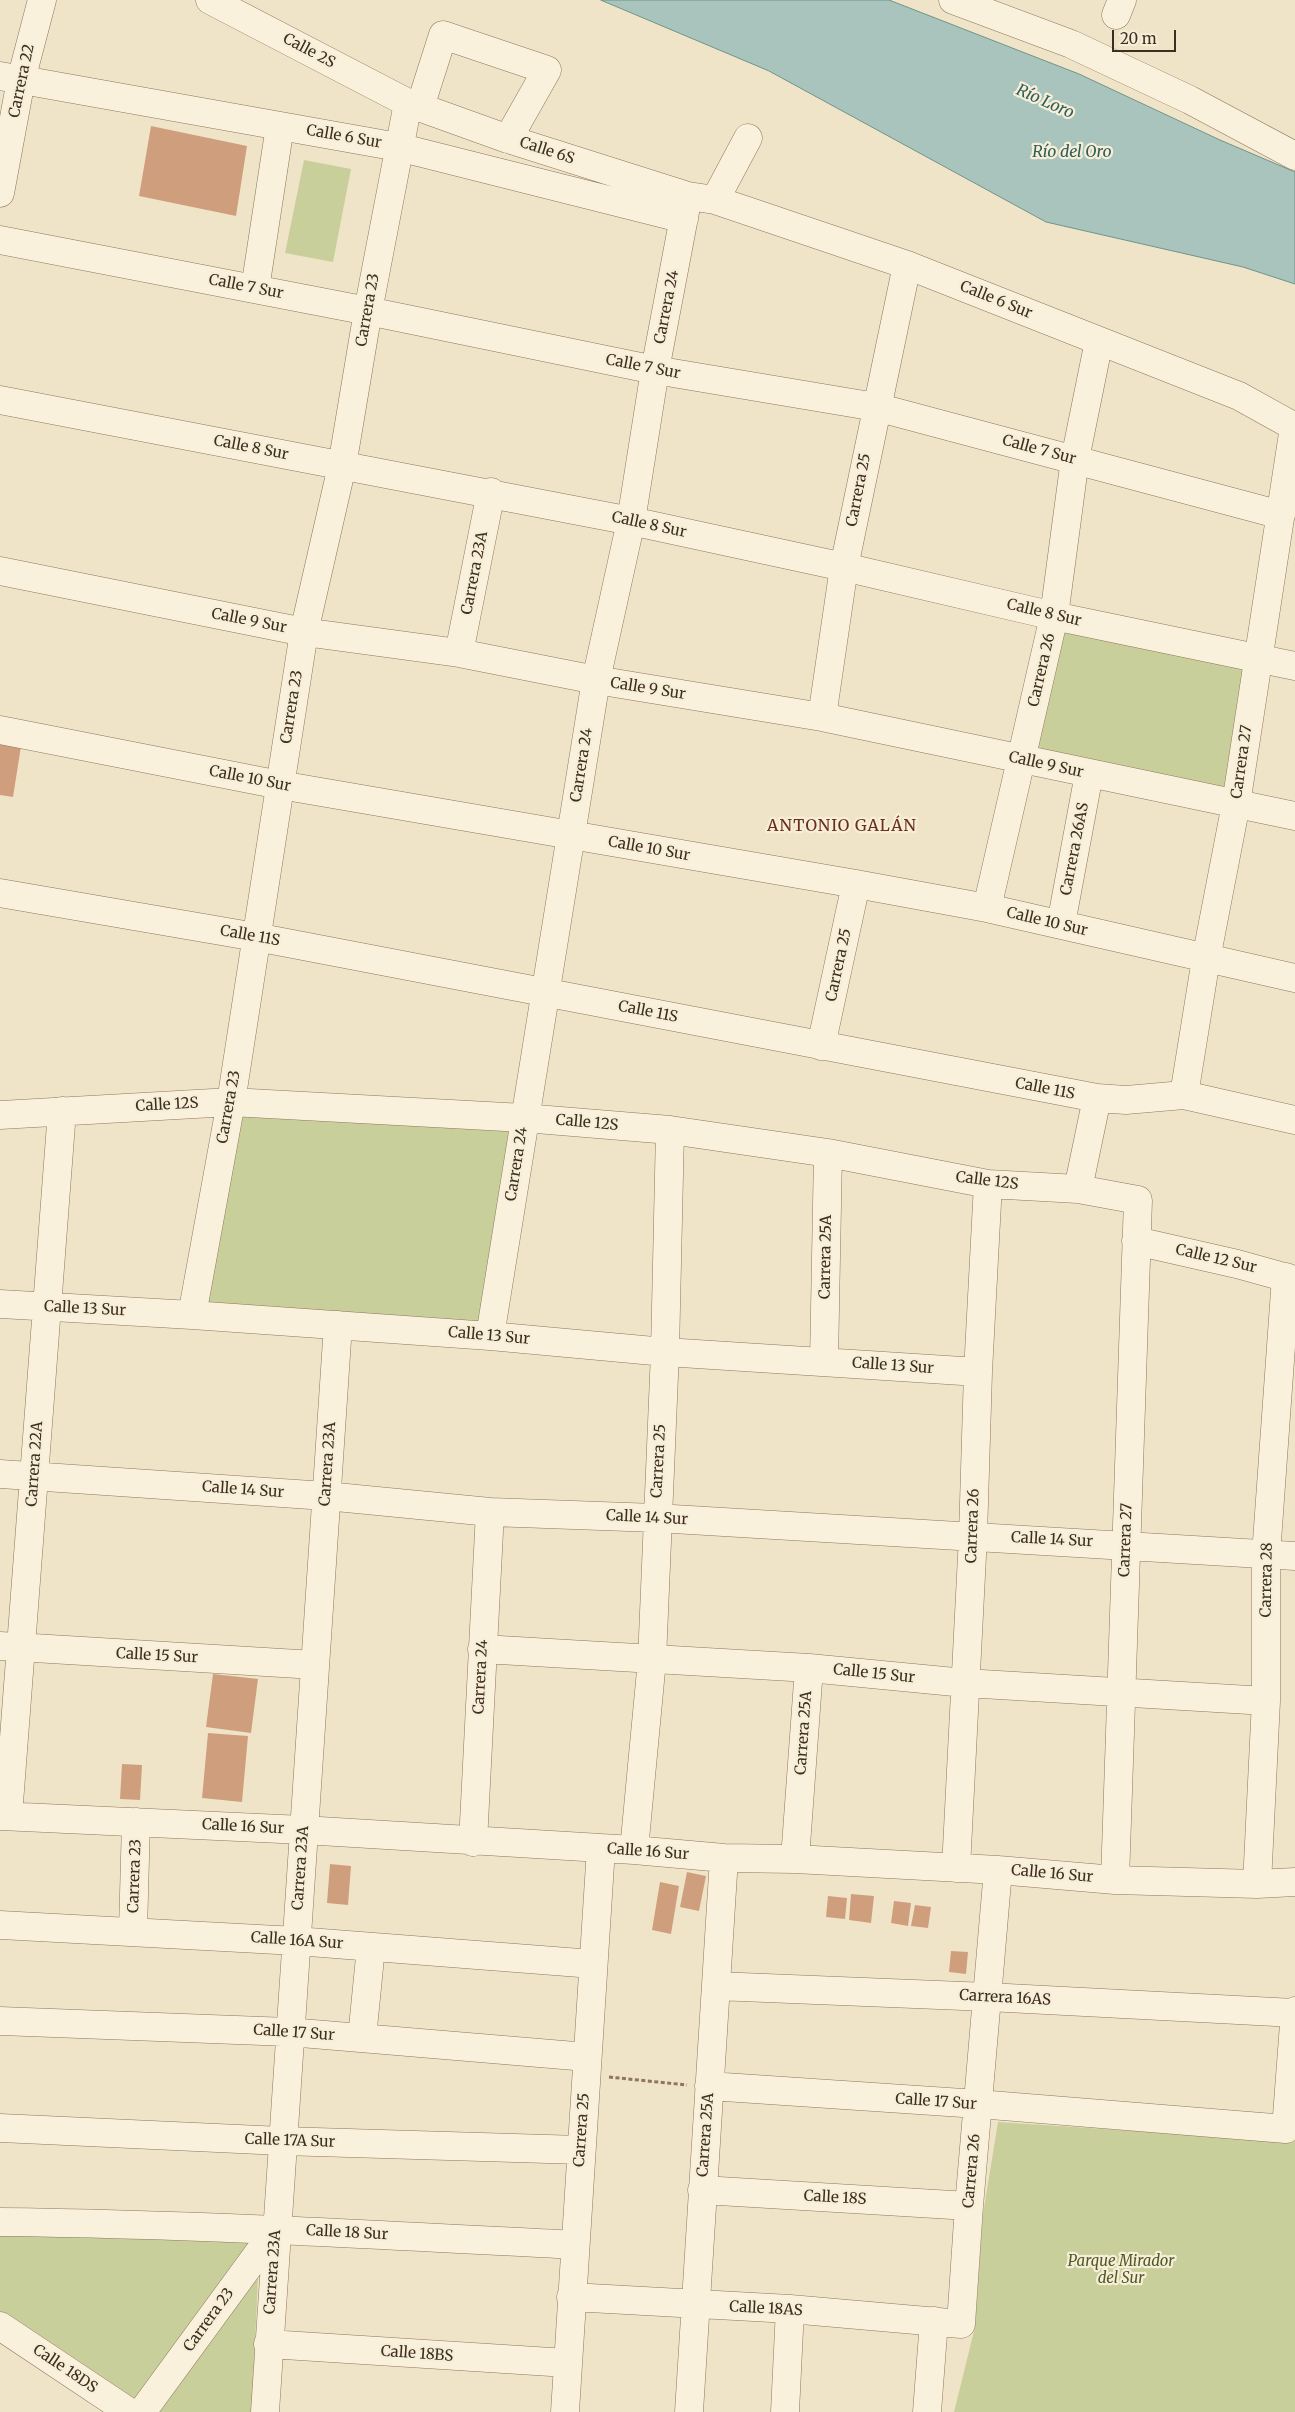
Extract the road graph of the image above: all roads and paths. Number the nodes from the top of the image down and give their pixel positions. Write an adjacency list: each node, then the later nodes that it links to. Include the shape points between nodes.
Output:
1 (42, 0): 4 (street, Carrera 22)
2 (210, 0): 5 (street, Calle 2S)
3 (953, 0): 10 (street, via 1071,44 1190,100)
4 (11, 78): 6 (street, Calle 6 Sur); 11 (street, Carrera 22)
5 (414, 105): 8 (street, Calle 6S); 8 (street, Carrera 23, via 443,35 547,70); 9 (street, Carrera 23)
6 (280, 126): 9 (street, Calle 6 Sur); 16 (street)
7 (748, 138): 12 (street)
8 (508, 139): 13 (street, Calle 6S)
9 (398, 147): 13 (street, Calle 6 Sur); 17 (street, Carrera 23)
10 (1295, 156)
11 (0, 193)
12 (714, 200): 13 (street, Calle 6 Sur); 15 (street, Calle 6 Sur)
13 (686, 207): 19 (street, Carrera 24)
14 (0, 240): 16 (street, Calle 7 Sur)
15 (906, 265): 18 (street, Calle 6 Sur); 21 (street, Carrera 25)
16 (255, 289): 17 (street, Calle 7 Sur)
17 (368, 311): 19 (street, Calle 7 Sur); 24 (street, Carrera 23)
18 (1099, 341): 22 (street, Calle 6 Sur, via 1238,396); 23 (street, Carrera 26)
19 (655, 370): 21 (street, Calle 7 Sur); 27 (street, Carrera 24)
20 (0, 400): 24 (street, Calle 8 Sur)
21 (876, 407): 23 (street, Calle 7 Sur); 28 (street, Carrera 25)
22 (1294, 427): 26 (street, Carrera 27)
23 (1075, 459): 26 (street, Calle 7 Sur); 30 (street, Carrera 26)
24 (342, 466): 25 (street, Calle 8 Sur); 31 (street, Carrera 23)
25 (491, 492): 27 (street, Calle 8 Sur); 32 (street, Carrera 23A)
26 (1281, 515): 33 (street, Carrera 27)
27 (631, 521): 28 (street, Calle 8 Sur); 35 (street, Carrera 24)
28 (844, 567): 30 (street, Calle 8 Sur); 36 (street, Carrera 25)
29 (0, 571): 31 (street, Calle 9 Sur)
30 (1054, 616): 33 (street, Calle 8 Sur); 38 (street, Carrera 26)
31 (304, 632): 32 (street, Calle 9 Sur); 40 (street, Carrera 23)
32 (458, 654): 35 (street, Calle 9 Sur)
33 (1257, 658): 34 (street, Calle 8 Sur); 41 (street, Carrera 27)
34 (1295, 666)
35 (596, 680): 36 (street, Calle 9 Sur); 43 (street, Carrera 24)
36 (822, 717): 38 (street, Calle 9 Sur)
37 (0, 730): 40 (street, Calle 10 Sur)
38 (1021, 760): 39 (street, Calle 9 Sur); 46 (street, Carrera 26)
39 (1089, 774): 41 (street, Calle 9 Sur); 47 (street, Carrera 26AS)
40 (280, 785): 43 (street, Calle 10 Sur); 48 (street, Carrera 23)
41 (1236, 804): 42 (street, Calle 9 Sur); 49 (street, Carrera 27)
42 (1295, 816)
43 (570, 835): 44 (street, Calle 10 Sur); 51 (street, Carrera 24)
44 (856, 884): 46 (street, Calle 10 Sur); 52 (street, Carrera 25)
45 (0, 893): 48 (street, Calle 11S)
46 (987, 908): 47 (street, Calle 10 Sur)
47 (1061, 924): 49 (street, Calle 10 Sur)
48 (256, 937): 51 (street, Calle 11S); 55 (street, Carrera 23)
49 (1206, 959): 50 (street, Calle 10 Sur); 53 (street, Carrera 27)
50 (1295, 978)
51 (545, 992): 52 (street, Calle 11S); 58 (street, Carrera 24)
52 (821, 1046): 54 (street, Calle 11S)
53 (1184, 1095): 54 (street, Calle 11S, via 1126,1100); 59 (street, Calle 11S)
54 (1097, 1098): 63 (street)
55 (231, 1102): 56 (street, Calle 12S); 58 (street, Calle 12S); 69 (street, Carrera 23)
56 (62, 1111): 57 (street, Calle 12S); 68 (street, Carrera 22A)
57 (0, 1115)
58 (524, 1118): 60 (street, Calle 12S); 71 (street, Carrera 24)
59 (1295, 1120)
60 (670, 1130): 61 (street, Calle 12S); 72 (street, Carrera 25)
61 (828, 1154): 62 (street, Calle 12S); 73 (street, Carrera 25A)
62 (988, 1184): 63 (street, Calle 12S); 74 (street, Carrera 26)
63 (1078, 1190): 64 (street, Calle 12S)
64 (1138, 1200): 65 (street, Carrera 27)
65 (1136, 1241): 66 (street, Calle 12 Sur); 81 (street, Carrera 27)
66 (1291, 1278): 82 (street, Carrera 28)
67 (0, 1304): 68 (street, Calle 13 Sur)
68 (47, 1307): 69 (street, Calle 13 Sur); 76 (street, Carrera 22A)
69 (192, 1314): 70 (street, Calle 13 Sur)
70 (338, 1325): 71 (street, Calle 13 Sur); 77 (street, Carrera 23A)
71 (490, 1336): 72 (street, Calle 13 Sur)
72 (665, 1352): 73 (street, Calle 13 Sur); 79 (street, Carrera 25)
73 (824, 1361): 74 (street, Calle 13 Sur)
74 (978, 1372): 80 (street, Carrera 26)
75 (0, 1474): 76 (street, Calle 14 Sur)
76 (34, 1476): 77 (street, Calle 14 Sur); 84 (street, Carrera 22A)
77 (326, 1496): 78 (street, Calle 14 Sur); 87 (street, Carrera 23A)
78 (490, 1512): 79 (street, Calle 14 Sur); 85 (street, Carrera 24)
79 (656, 1518): 80 (street, Calle 14 Sur); 86 (street, Carrera 25)
80 (973, 1536): 81 (street, Calle 14 Sur); 89 (street, Carrera 26)
81 (1126, 1544): 82 (street, Calle 14 Sur); 90 (street, Carrera 27)
82 (1266, 1555): 83 (street, Calle 14 Sur); 91 (street, Carrera 28)
83 (1295, 1556)
84 (10, 1647): 87 (street, Calle 15 Sur); 92 (street, Carrera 22A)
85 (482, 1649): 86 (street, Calle 15 Sur); 95 (street, Carrera 24)
86 (652, 1660): 88 (street, Calle 15 Sur); 97 (street, Carrera 25)
87 (315, 1665): 94 (street, Carrera 23A)
88 (808, 1668): 89 (street, Calle 15 Sur); 99 (street, Carrera 25A)
89 (965, 1683): 90 (street, Calle 15 Sur); 100 (street, Carrera 26)
90 (1120, 1694): 91 (street, Calle 15 Sur); 102 (street, Carrera 27)
91 (1266, 1701): 104 (street, Carrera 28)
92 (4, 1816): 93 (street, Calle 16 Sur)
93 (136, 1822): 94 (street, Calle 16 Sur); 106 (street, Carrera 23)
94 (304, 1830): 95 (street, Calle 16 Sur); 107 (street, Carrera 23A)
95 (473, 1842): 96 (street, Calle 16 Sur)
96 (601, 1848): 97 (street, Calle 16 Sur); 109 (street, Carrera 25)
97 (634, 1850): 98 (street, Calle 16 Sur)
98 (724, 1858): 99 (street, Calle 16 Sur); 110 (street, Carrera 25A)
99 (795, 1859): 100 (street, Calle 16 Sur)
100 (956, 1868): 101 (street, Calle 16 Sur)
101 (998, 1870): 102 (street, Calle 16 Sur); 111 (street, Carrera 26)
102 (1115, 1880): 104 (street, Calle 16 Sur)
103 (1295, 1882): 104 (street, Calle 16 Sur)
104 (1258, 1884)
105 (0, 1925): 106 (street, Calle 16A Sur)
106 (134, 1931): 107 (street, Calle 16A Sur)
107 (296, 1941): 108 (street, Calle 16A Sur); 114 (street, Carrera 23A)
108 (372, 1946): 109 (street, Calle 16A Sur); 115 (street)
109 (593, 1964): 116 (street, Carrera 25)
110 (716, 1986): 111 (street, Carrera 16AS); 117 (street, Carrera 25A)
111 (988, 1997): 112 (street, Carrera 16AS); 118 (street, Carrera 26)
112 (1295, 2012): 118 (street, Calle 17 Sur, via 1286,2129)
113 (0, 2021): 114 (street, Calle 17 Sur)
114 (289, 2032): 115 (street, Calle 17 Sur); 120 (street, Carrera 23A)
115 (362, 2038): 116 (street, Calle 17 Sur)
116 (587, 2066): 117 (path); 121 (street, Carrera 25)
117 (709, 2086): 118 (street, Calle 17 Sur); 122 (street, Carrera 25A)
118 (978, 2104): 123 (street, Carrera 26)
119 (0, 2128): 120 (street, Calle 17A Sur)
120 (282, 2142): 121 (street, Calle 17A Sur); 125 (street, Carrera 23A)
121 (581, 2150): 126 (street, Carrera 25)
122 (702, 2190): 123 (street, Calle 18S); 128 (street, Carrera 25A)
123 (969, 2206): 131 (street, Carrera 26)
124 (0, 2222): 125 (street, Calle 18 Sur)
125 (276, 2229): 126 (street, Calle 18 Sur); 133 (street, Carrera 23A); 135 (street, Carrera 23)
126 (575, 2246): 127 (street, Carrera 25)
127 (571, 2297): 128 (street, Calle 18AS); 134 (street, Carrera 25)
128 (695, 2305): 129 (street, Calle 18AS); 138 (street, Carrera 25A)
129 (790, 2309): 130 (street, Calle 18AS); 139 (street)
130 (934, 2322): 131 (street, Calle 18AS); 140 (street)
131 (961, 2324)
132 (0, 2326): 135 (street, Calle 18DS)
133 (268, 2344): 134 (street, Calle 18BS); 136 (street, Carrera 23A)
134 (567, 2364): 137 (street, Carrera 25)
135 (147, 2409)
136 (265, 2412)
137 (565, 2412)
138 (689, 2412)
139 (785, 2412)
140 (927, 2412)

